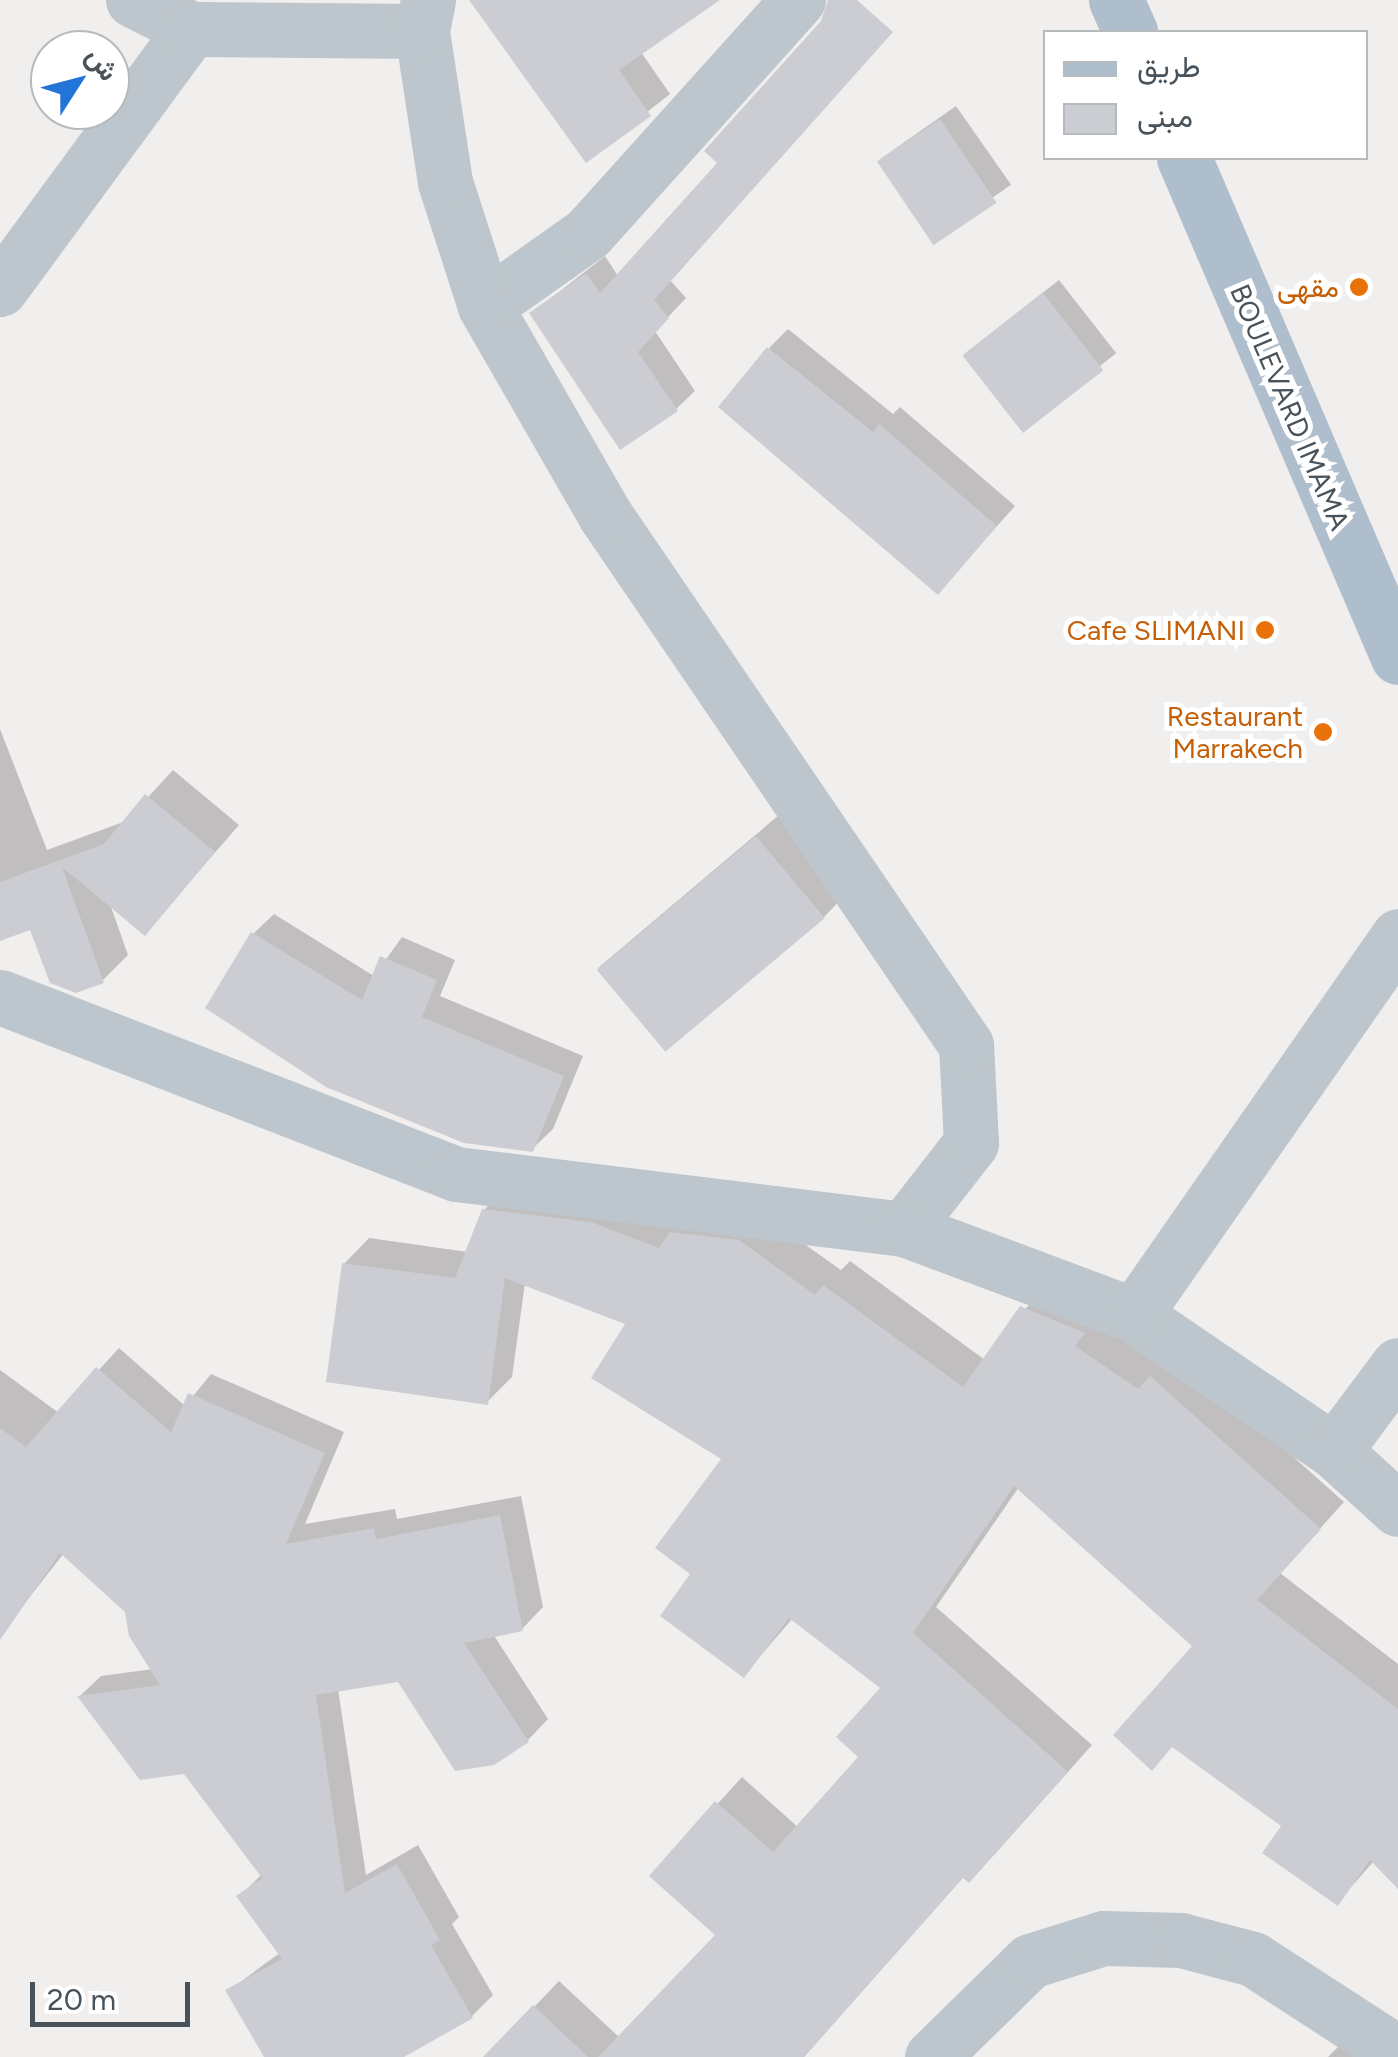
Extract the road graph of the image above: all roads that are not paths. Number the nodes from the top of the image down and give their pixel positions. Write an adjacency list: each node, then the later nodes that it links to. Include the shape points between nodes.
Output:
1 (133, 0): 5 (street)
2 (798, 0): 9 (street, via 588,234)
3 (1116, 0): 6 (main road)
4 (425, 16): 5 (street); 9 (street, via 446,182)
5 (190, 28): 8 (street)
6 (1129, 30)
7 (1185, 160): 10 (main road, BOULEVARD IMAMA)
8 (0, 289)
9 (485, 306): 13 (street, via 605,515 966,1045 971,1143)
10 (1398, 657)
11 (1398, 936): 14 (street)
12 (0, 997): 13 (street, via 456,1174)
13 (904, 1229): 14 (street)
14 (1134, 1316): 16 (street)
15 (1398, 1365): 16 (street)
16 (1334, 1451): 17 (street)
17 (1398, 1508)
18 (1398, 2053): 19 (street, via 1252,1959 1181,1940 1104,1938 1030,1960)
19 (932, 2057)

